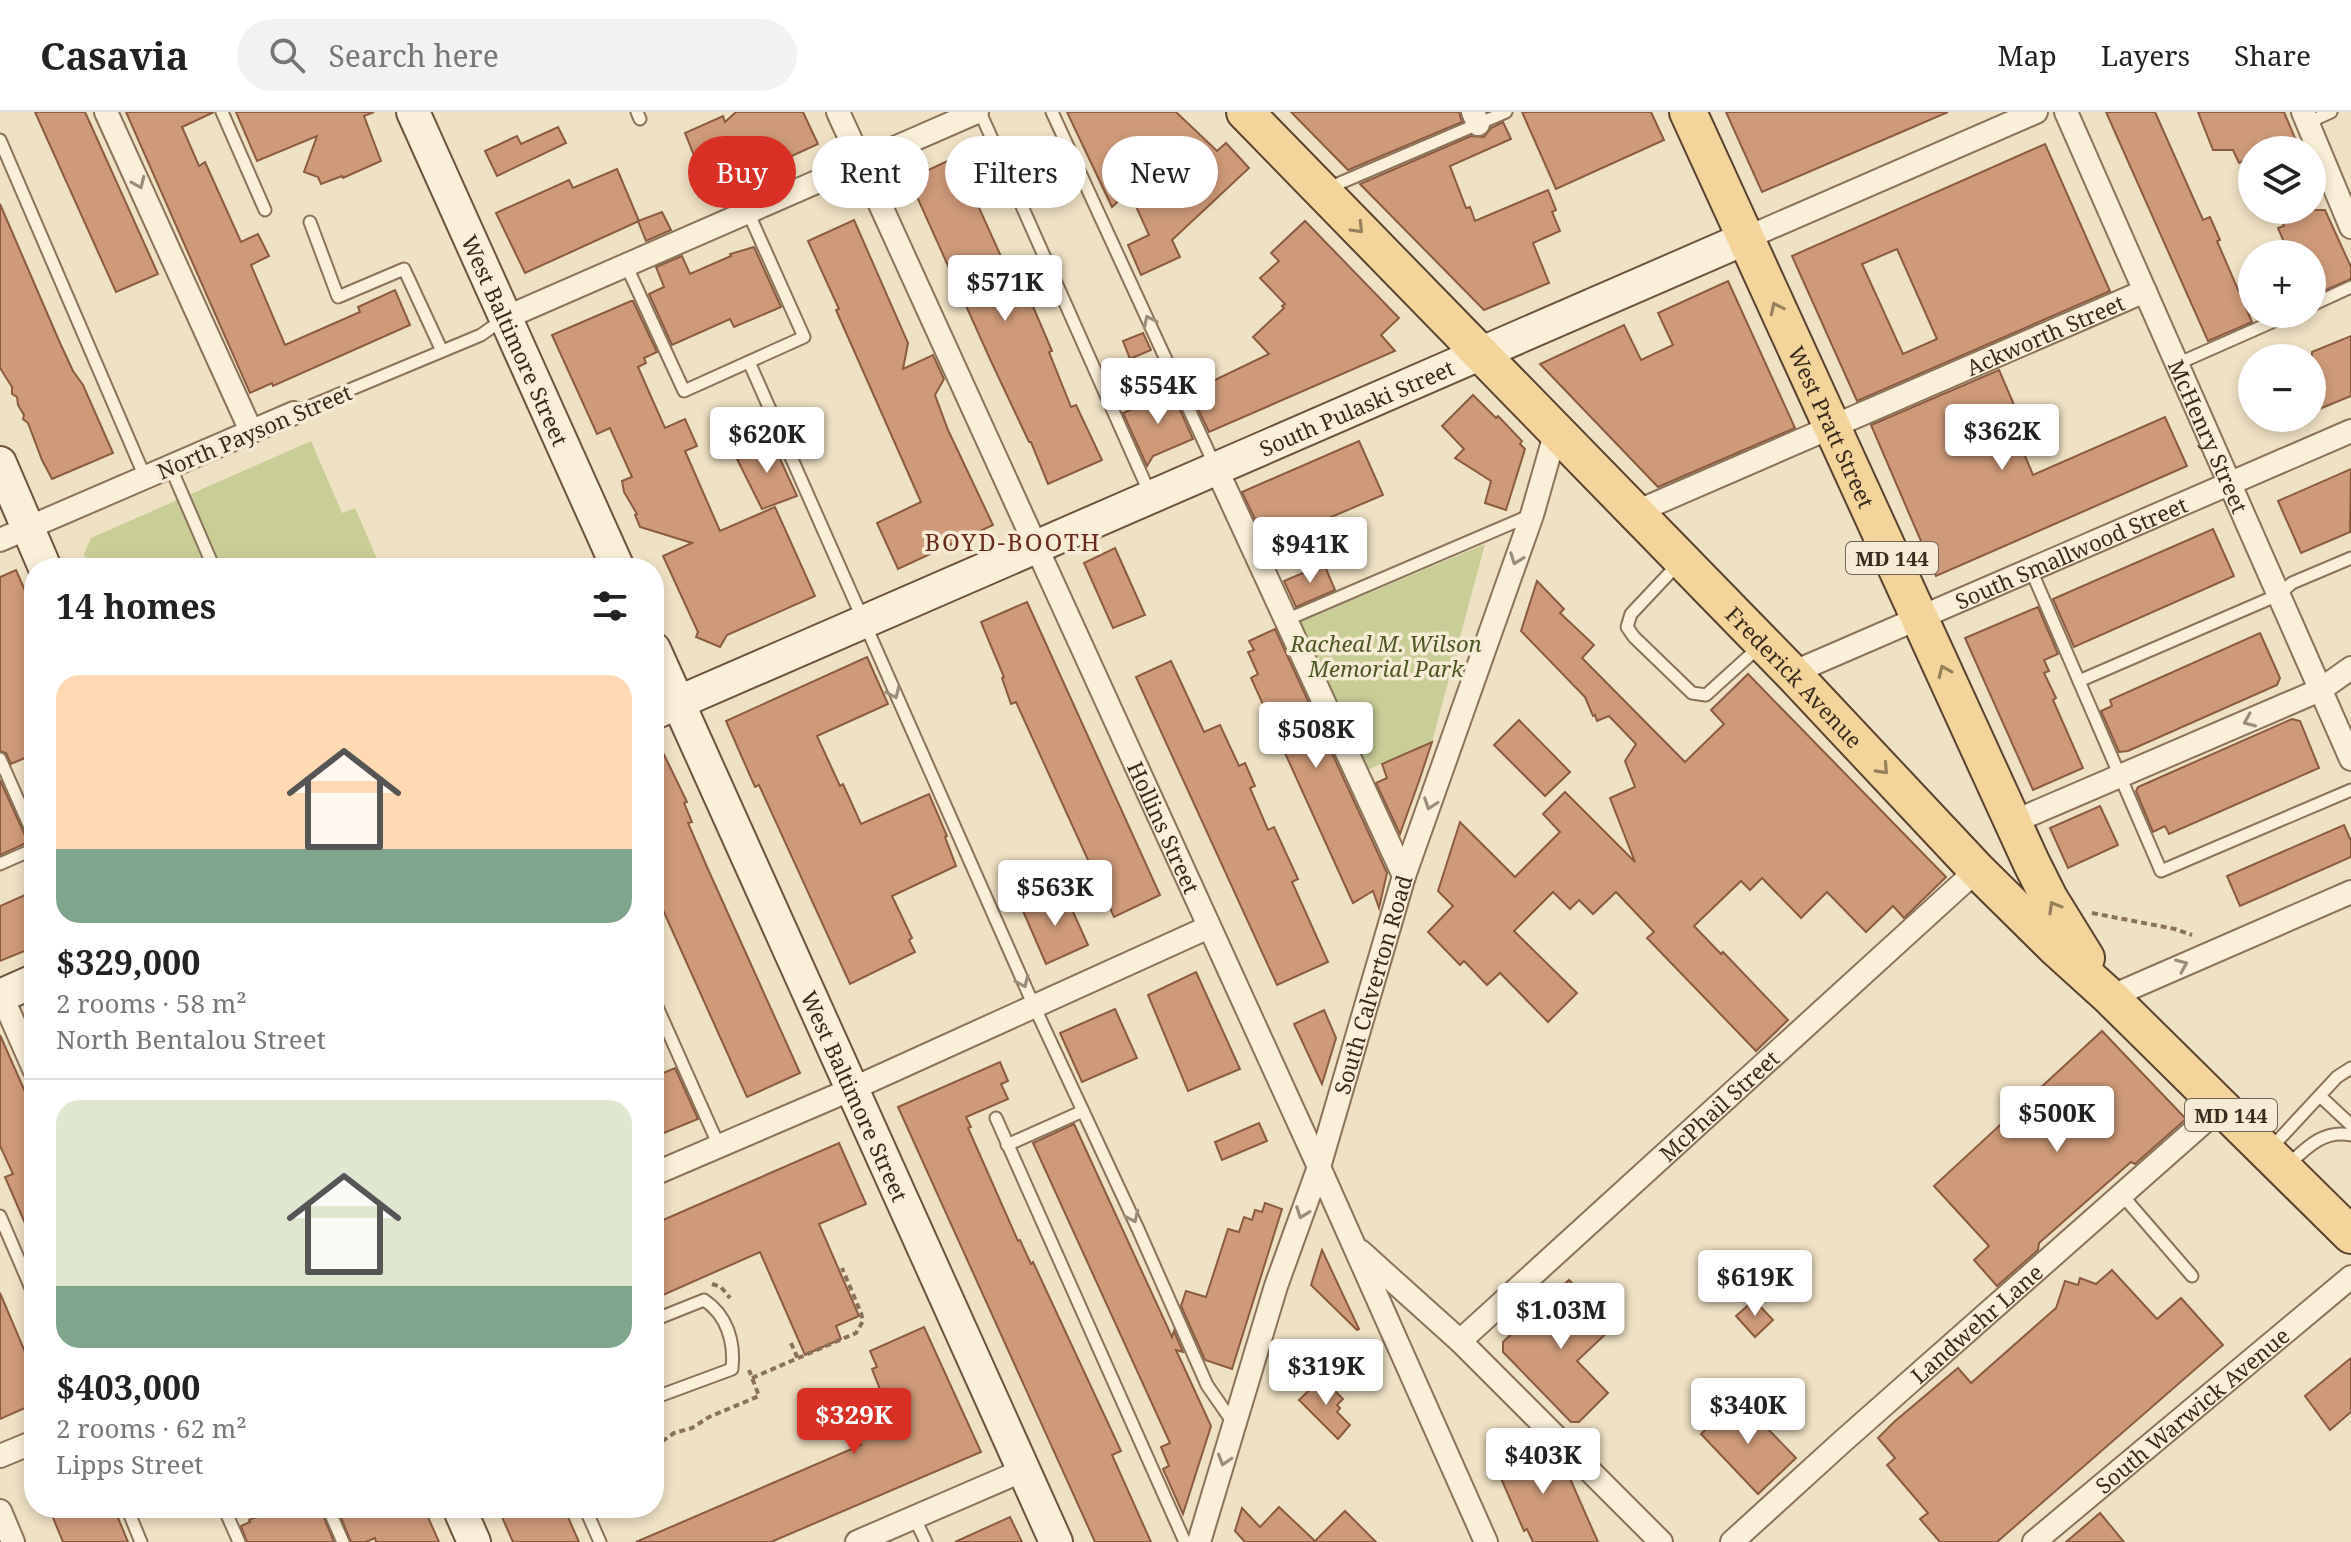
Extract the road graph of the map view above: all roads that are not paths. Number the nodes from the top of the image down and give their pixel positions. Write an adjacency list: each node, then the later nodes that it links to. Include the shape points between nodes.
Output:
1 (106, 112): 38 (street, one-way to 38)
2 (222, 112): 21 (lane)
3 (413, 112): 30 (main road, West Baltimore Street)
4 (838, 112): 15 (street, Hollins Street)
5 (979, 112): 16 (street); 46 (lane)
6 (1052, 112): 43 (lane, one-way to 6)
7 (1245, 112): 19 (main road, Frederick Avenue / MD 144)
8 (1506, 112): 14 (lane)
9 (1688, 112): 25 (main road, West Pratt Street / MD 144)
10 (2036, 112): 25 (street, South Pulaski Street)
11 (2066, 112): 28 (street, McHenry Street)
12 (2331, 112): 13 (lane)
13 (2305, 117): 24 (street)
14 (1476, 118): 19 (lane)
15 (849, 136)
16 (923, 136)
17 (0, 140): 44 (lane)
18 (812, 184): 22 (street)
19 (1322, 191): 33 (main road, Frederick Avenue / MD 144, one-way to 33)
20 (882, 208): 50 (street, Hollins Street)
21 (265, 210)
22 (748, 212): 26 (street); 34 (lane, via 804,337)
23 (310, 222): 32 (lane, via 338,297 404,269)
24 (2351, 227)
25 (1744, 239): 33 (main road, South Pulaski Street); 37 (main road, West Pratt Street / MD 144, one-way to 25)
26 (626, 265): 30 (street); 34 (lane, via 684,391)
27 (2351, 287): 29 (lane)
28 (2145, 291): 35 (street, McHenry Street); 37 (street, Ackworth Street)
29 (2326, 299)
30 (505, 318): 32 (lane, North Payson Street); 53 (main road, West Baltimore Street)
31 (2258, 328): 35 (lane)
32 (442, 351): 36 (lane, North Payson Street)
33 (1480, 353): 39 (main road, Frederick Avenue / MD 144); 43 (main road, South Pulaski Street)
34 (749, 362): 60 (lane)
35 (2177, 364): 45 (street, McHenry Street)
36 (294, 413): 38 (street, North Payson Street)
37 (1831, 427): 47 (street, Ackworth Street); 58 (main road, West Pratt Street / MD 144)
38 (251, 431): 42 (street, North Payson Street)
39 (1556, 431): 47 (main road, Frederick Avenue / MD 144); 48 (street, South Calverton Road)
40 (2351, 431): 45 (street, South Smallwood Street)
41 (0, 463): 49 (main road)
42 (170, 466): 44 (street, North Payson Street); 52 (lane)
43 (1216, 468): 46 (main road, South Pulaski Street); 59 (street)
44 (145, 477): 49 (street, North Payson Street)
45 (2230, 484): 56 (street, South Smallwood Street); 57 (street, McHenry Street)
46 (1151, 497): 50 (main road, South Pulaski Street)
47 (1636, 512): 55 (main road, Frederick Avenue / MD 144)
48 (1532, 515): 59 (lane); 76 (street, South Calverton Road, one-way to 76)
49 (14, 534): 51 (main road)
50 (1036, 547): 60 (main road, South Pulaski Street); 78 (street, Hollins Street)
51 (36, 558)
52 (210, 558)
53 (613, 558)
54 (2351, 558): 57 (lane, via 2292,583)
55 (1682, 560): 61 (main road, Frederick Avenue / MD 144); 61 (lane, via 1631,614 1627,627 1634,637 1699,695 1706,695)
56 (2031, 570): 58 (street, South Smallwood Street); 64 (lane)
57 (2278, 595): 64 (lane); 65 (street, McHenry Street)
58 (1920, 618): 63 (street, South Smallwood Street); 72 (main road, West Pratt Street / MD 144, one-way to 58)
59 (1286, 620): 76 (street)
60 (862, 622): 66 (main road, South Pulaski Street); 82 (lane, one-way to 82)
61 (1763, 643): 63 (main road, Frederick Avenue / MD 144)
62 (2351, 668): 65 (street)
63 (1792, 673): 75 (main road, Frederick Avenue / MD 144, one-way to 75)
64 (2079, 681): 69 (lane)
65 (2320, 690): 67 (street, McHenry Street); 69 (street, one-way to 69)
66 (666, 708): 86 (main road, West Baltimore Street)
67 (2349, 752)
68 (0, 759): 71 (lane)
69 (2121, 776): 70 (lane, via 2161,871); 72 (street)
70 (2351, 790)
71 (24, 813)
72 (2013, 822): 81 (main road, West Pratt Street / MD 144, one-way to 72, via 2049,898)
73 (24, 853): 74 (lane)
74 (0, 864)
75 (1977, 870): 81 (main road, Frederick Avenue / MD 144); 106 (street, McPhail Street)
76 (1404, 876): 96 (street, South Calverton Road)
77 (2351, 892): 81 (street, one-way to 77)
78 (1209, 927): 82 (street); 96 (street, Hollins Street)
79 (24, 985): 80 (main road)
80 (1, 994): 84 (street)
81 (2110, 997): 88 (main road, Frederick Avenue / MD 144)
82 (1034, 1006): 86 (street); 89 (lane)
83 (664, 1022): 94 (lane)
84 (24, 1046)
85 (2351, 1068): 87 (lane)
86 (852, 1089): 94 (street); 111 (main road, West Baltimore Street)
87 (2320, 1096): 91 (lane); 95 (lane)
88 (2222, 1106): 95 (main road, Frederick Avenue / MD 144); 98 (street, Landwehr Lane)
89 (1083, 1111): 93 (lane); 108 (lane, one-way to 108, via 1207,1385)
90 (996, 1118): 93 (lane)
91 (2351, 1125)
92 (2351, 1135): 95 (lane, via 2317,1140)
93 (1007, 1145): 128 (lane)
94 (719, 1146): 97 (street)
95 (2276, 1160): 100 (main road, Frederick Avenue / MD 144)
96 (1319, 1167): 101 (street, Hollins Street); 108 (street, South Calverton Road, one-way to 108)
97 (664, 1170)
98 (2122, 1195): 103 (lane); 132 (street, Landwehr Lane)
99 (0, 1216): 102 (lane)
100 (2351, 1235)
101 (1353, 1245): 106 (street); 130 (street, Hollins Street)
102 (24, 1272)
103 (2192, 1276)
104 (2351, 1277): 133 (street, South Warwick Avenue)
105 (664, 1316): 107 (lane, via 704,1300 717,1308 734,1352 732,1369)
106 (1460, 1341): 131 (street)
107 (664, 1394)
108 (1235, 1424): 129 (street, South Calverton Road, one-way to 129)
109 (24, 1446): 110 (street)
110 (0, 1456)
111 (1024, 1470): 113 (street); 127 (main road, West Baltimore Street)
112 (0, 1511): 119 (street)
113 (914, 1517): 125 (street); 126 (lane)
114 (131, 1518): 120 (lane)
115 (228, 1518): 121 (lane)
116 (332, 1518): 122 (lane)
117 (463, 1518): 123 (main road)
118 (589, 1518): 124 (lane)
119 (13, 1542)
120 (141, 1542)
121 (239, 1542)
122 (343, 1542)
123 (474, 1542)
124 (600, 1542)
125 (857, 1542)
126 (926, 1542)
127 (1056, 1542)
128 (1185, 1542)
129 (1199, 1542)
130 (1486, 1542)
131 (1661, 1542)
132 (1732, 1542)
133 (2034, 1542)

